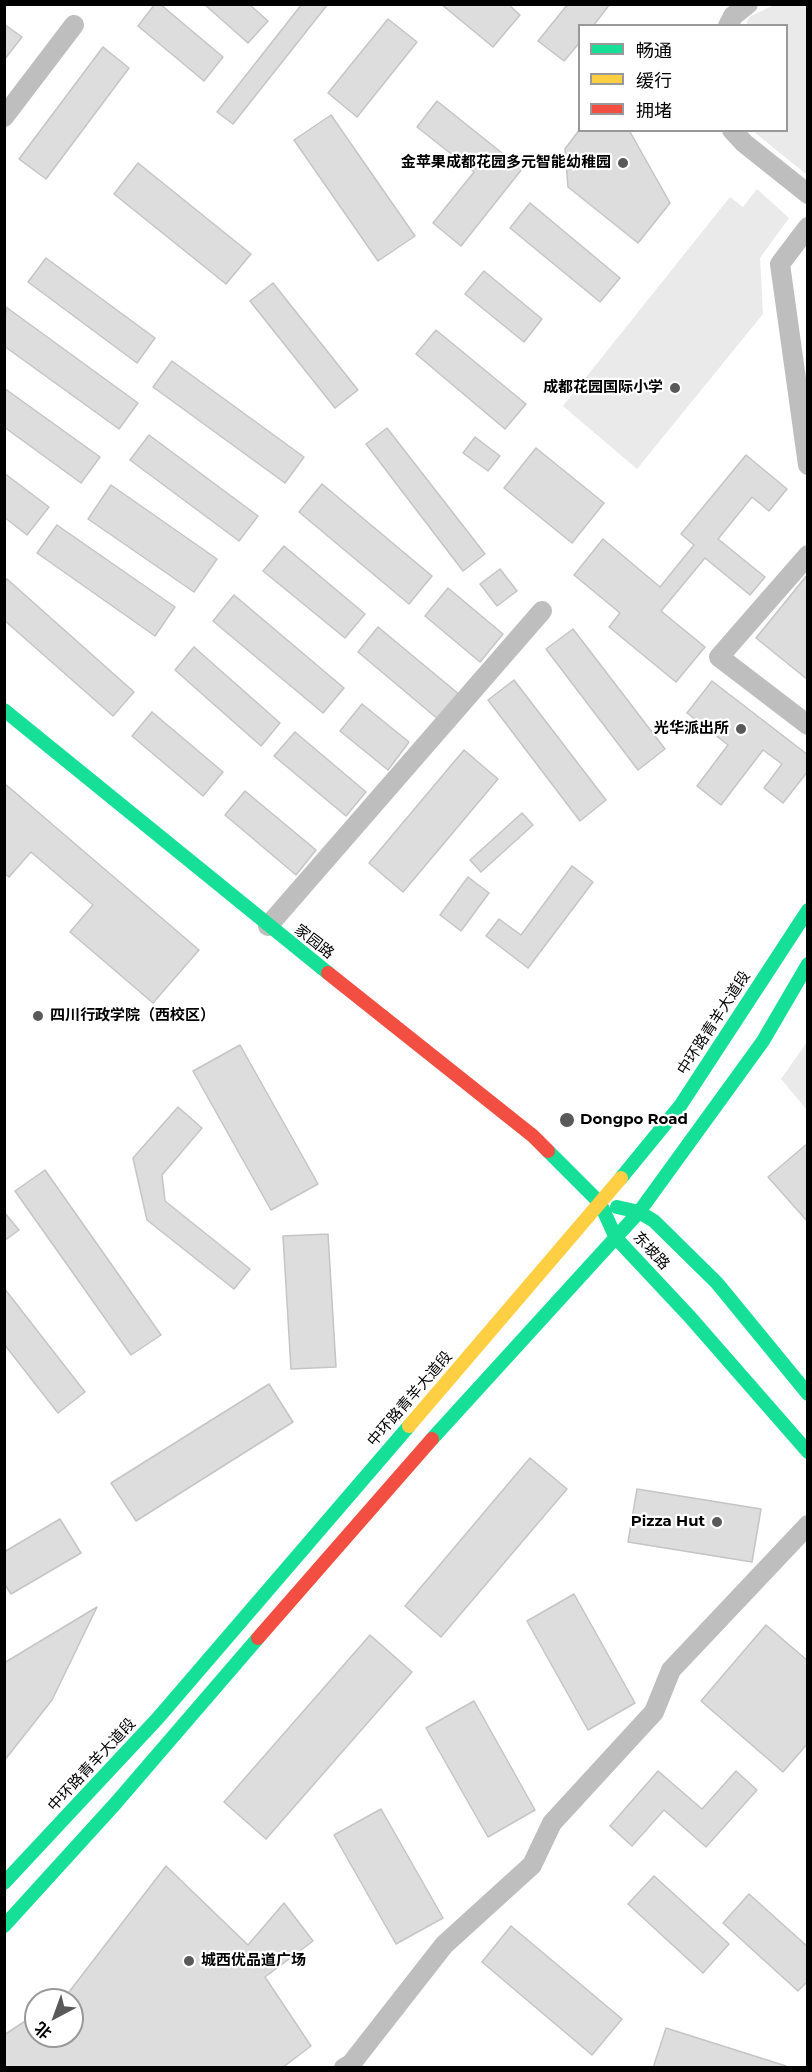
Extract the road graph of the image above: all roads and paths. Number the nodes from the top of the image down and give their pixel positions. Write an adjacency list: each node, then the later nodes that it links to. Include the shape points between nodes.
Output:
1 (74, 25): 2 (street)
2 (4, 117)
3 (734, 132): 4 (street)
4 (807, 194)
5 (807, 227): 6 (street, via 780,264)
6 (804, 414): 7 (street)
7 (807, 465)
8 (807, 555): 11 (street, via 719,657)
9 (542, 611): 13 (street)
10 (4, 710): 13 (main road, 家园路)
11 (807, 725)
12 (807, 910): 15 (main road, 中环路青羊大道段, via 680,1106)
13 (268, 926): 15 (main road, 家园路, via 533,1136)
14 (807, 964): 16 (main road, via 763,1041)
15 (600, 1203): 16 (main road, 东坡路); 17 (main road, 东坡路); 21 (main road, 中环路青羊大道段, via 158,1718)
16 (639, 1212): 17 (main road); 18 (main road, 东坡路, via 654,1221 717,1283)
17 (615, 1238): 19 (main road, 东坡路, via 690,1317); 22 (main road, via 398,1477)
18 (807, 1394)
19 (807, 1452)
20 (807, 1525): 23 (street, via 671,1670 654,1712 552,1823 532,1865 444,1945 351,2064)
21 (4, 1883)
22 (4, 1926)
23 (344, 2067)

